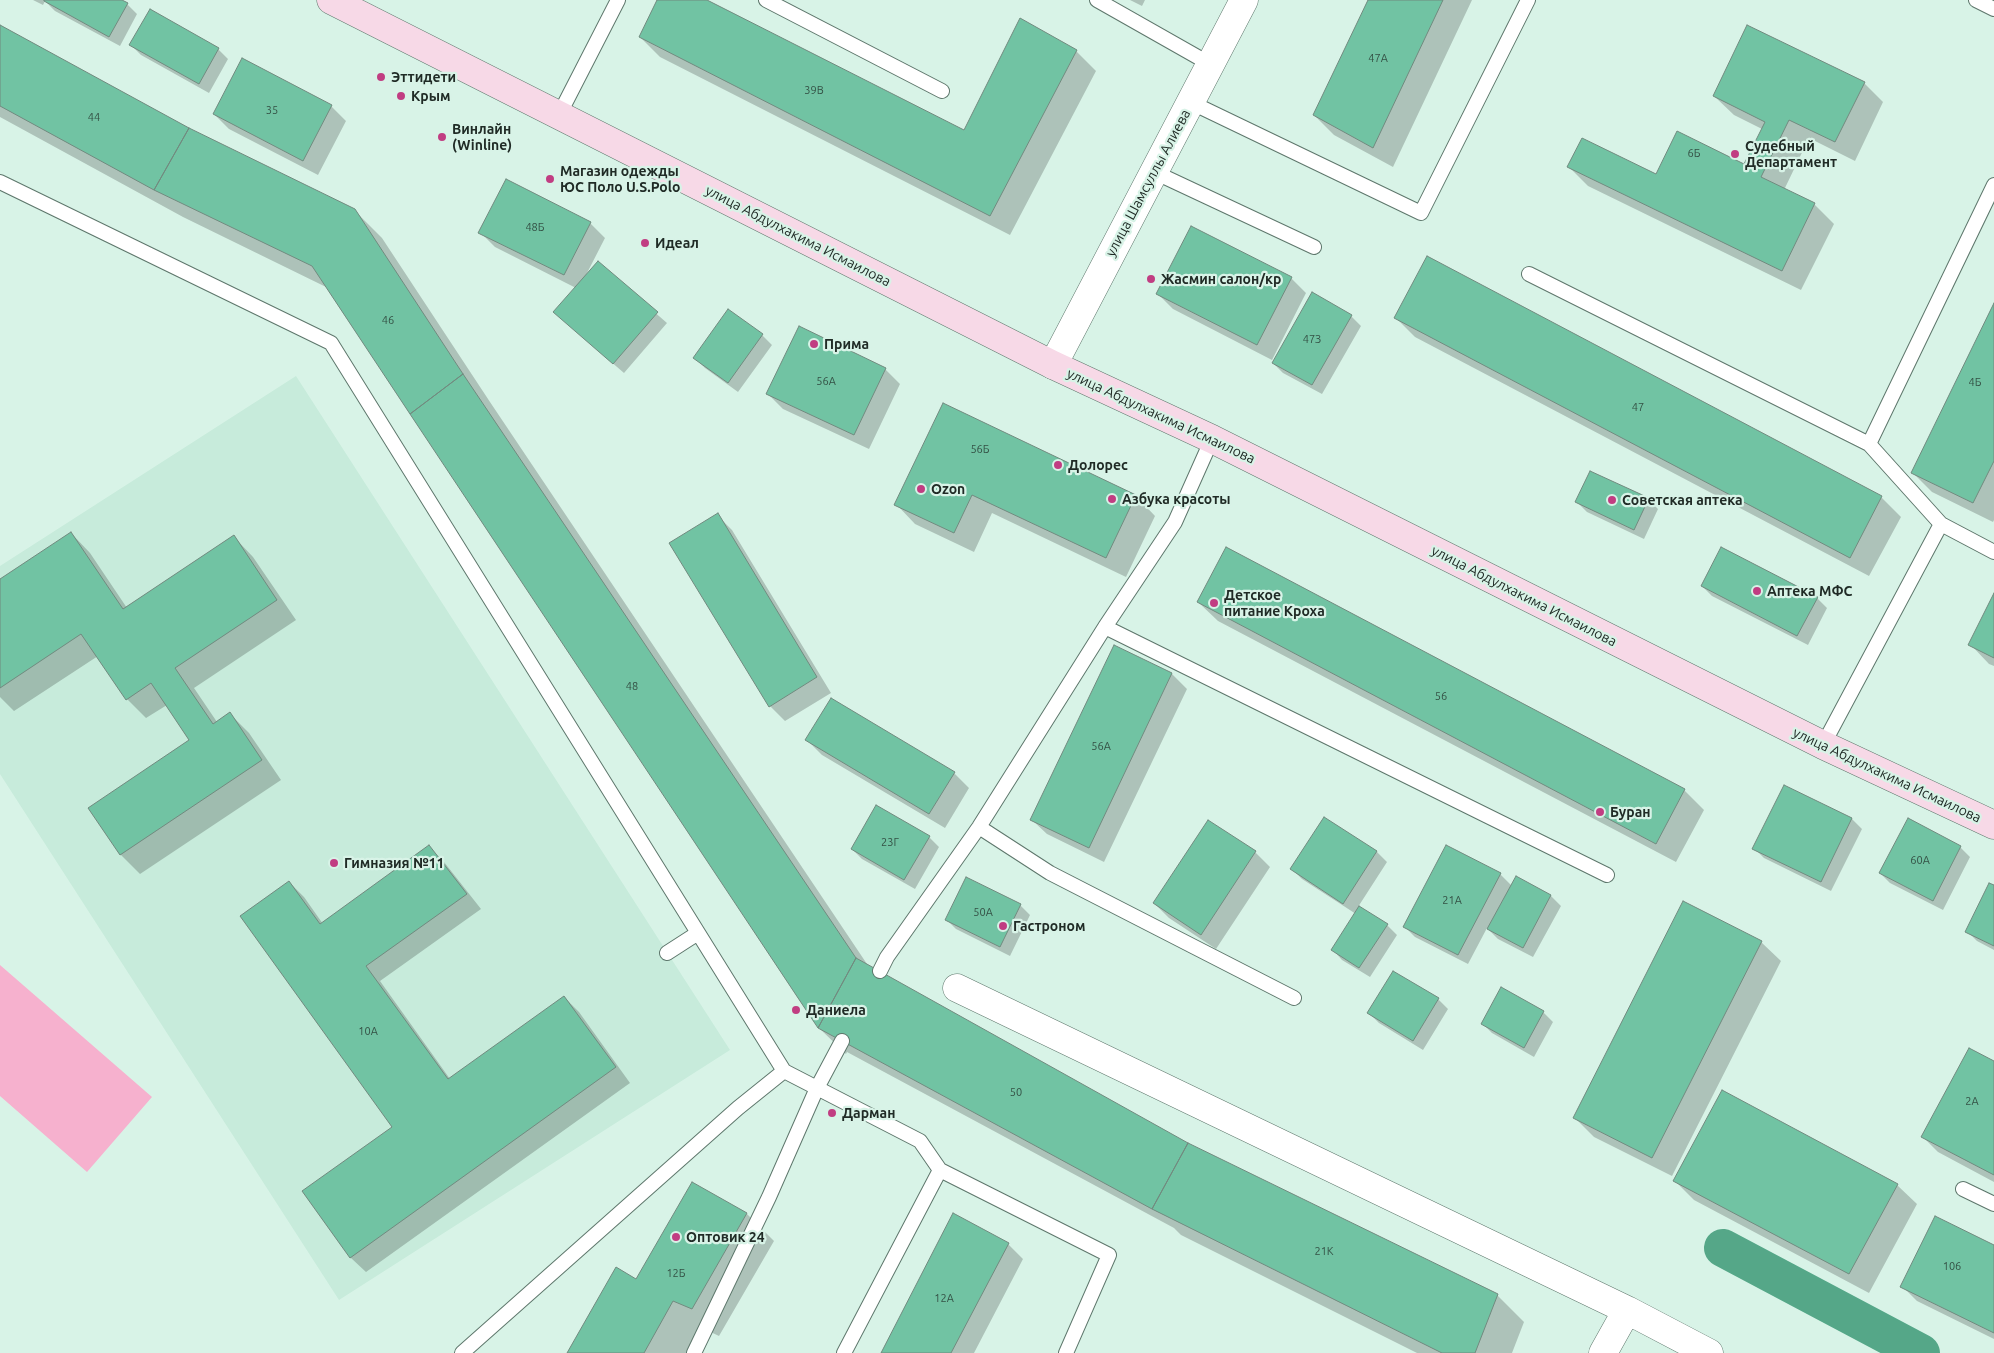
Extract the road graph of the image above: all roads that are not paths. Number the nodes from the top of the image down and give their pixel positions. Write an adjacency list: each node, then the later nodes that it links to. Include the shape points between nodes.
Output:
1 (331, 0): 12 (main road, улица Абдулхакима Исмаилова)
2 (618, 0): 12 (lane)
3 (766, 0): 10 (lane)
4 (1097, 0): 9 (lane)
5 (1244, 0): 9 (street, улица Шамсуллы Алиева)
6 (1528, 0): 11 (lane, via 1421,213)
7 (1976, 0): 8 (lane)
8 (1994, 9)
9 (1210, 64): 11 (street, улица Шамсуллы Алиева)
10 (942, 91)
11 (1190, 102): 13 (street, улица Шамсуллы Алиева)
12 (559, 114): 18 (main road, улица Абдулхакима Исмаилова)
13 (1154, 172): 16 (lane); 18 (street, улица Шамсуллы Алиева)
14 (0, 182): 28 (lane, via 331,344)
15 (1994, 185): 20 (lane)
16 (1314, 247)
17 (1529, 274): 20 (lane)
18 (1053, 365): 19 (main road, улица Абдулхакима Исмаилова)
19 (1212, 439): 23 (lane, via 1175,522); 24 (main road, улица Абдулхакима Исмаилова)
20 (1869, 444): 21 (lane)
21 (1940, 524): 22 (lane); 24 (lane)
22 (1994, 552)
23 (1105, 627): 26 (lane); 27 (lane)
24 (1822, 745): 25 (main road, улица Абдулхакима Исмаилова)
25 (1994, 825)
26 (979, 827): 30 (lane); 32 (lane, via 1050,873)
27 (1607, 875)
28 (698, 933): 29 (lane); 34 (lane)
29 (667, 953)
30 (880, 971)
31 (957, 988): 39 (street)
32 (1294, 998)
33 (842, 1041): 35 (lane)
34 (784, 1071): 35 (lane); 40 (lane)
35 (817, 1088): 36 (lane, via 920,1141); 41 (lane)
36 (940, 1170): 42 (lane); 43 (lane, via 1109,1255)
37 (1963, 1189): 38 (lane)
38 (1994, 1204)
39 (1627, 1310): 44 (street); 45 (street)
40 (462, 1353)
41 (694, 1353)
42 (844, 1353)
43 (1066, 1353)
44 (1602, 1353)
45 (1710, 1353)

